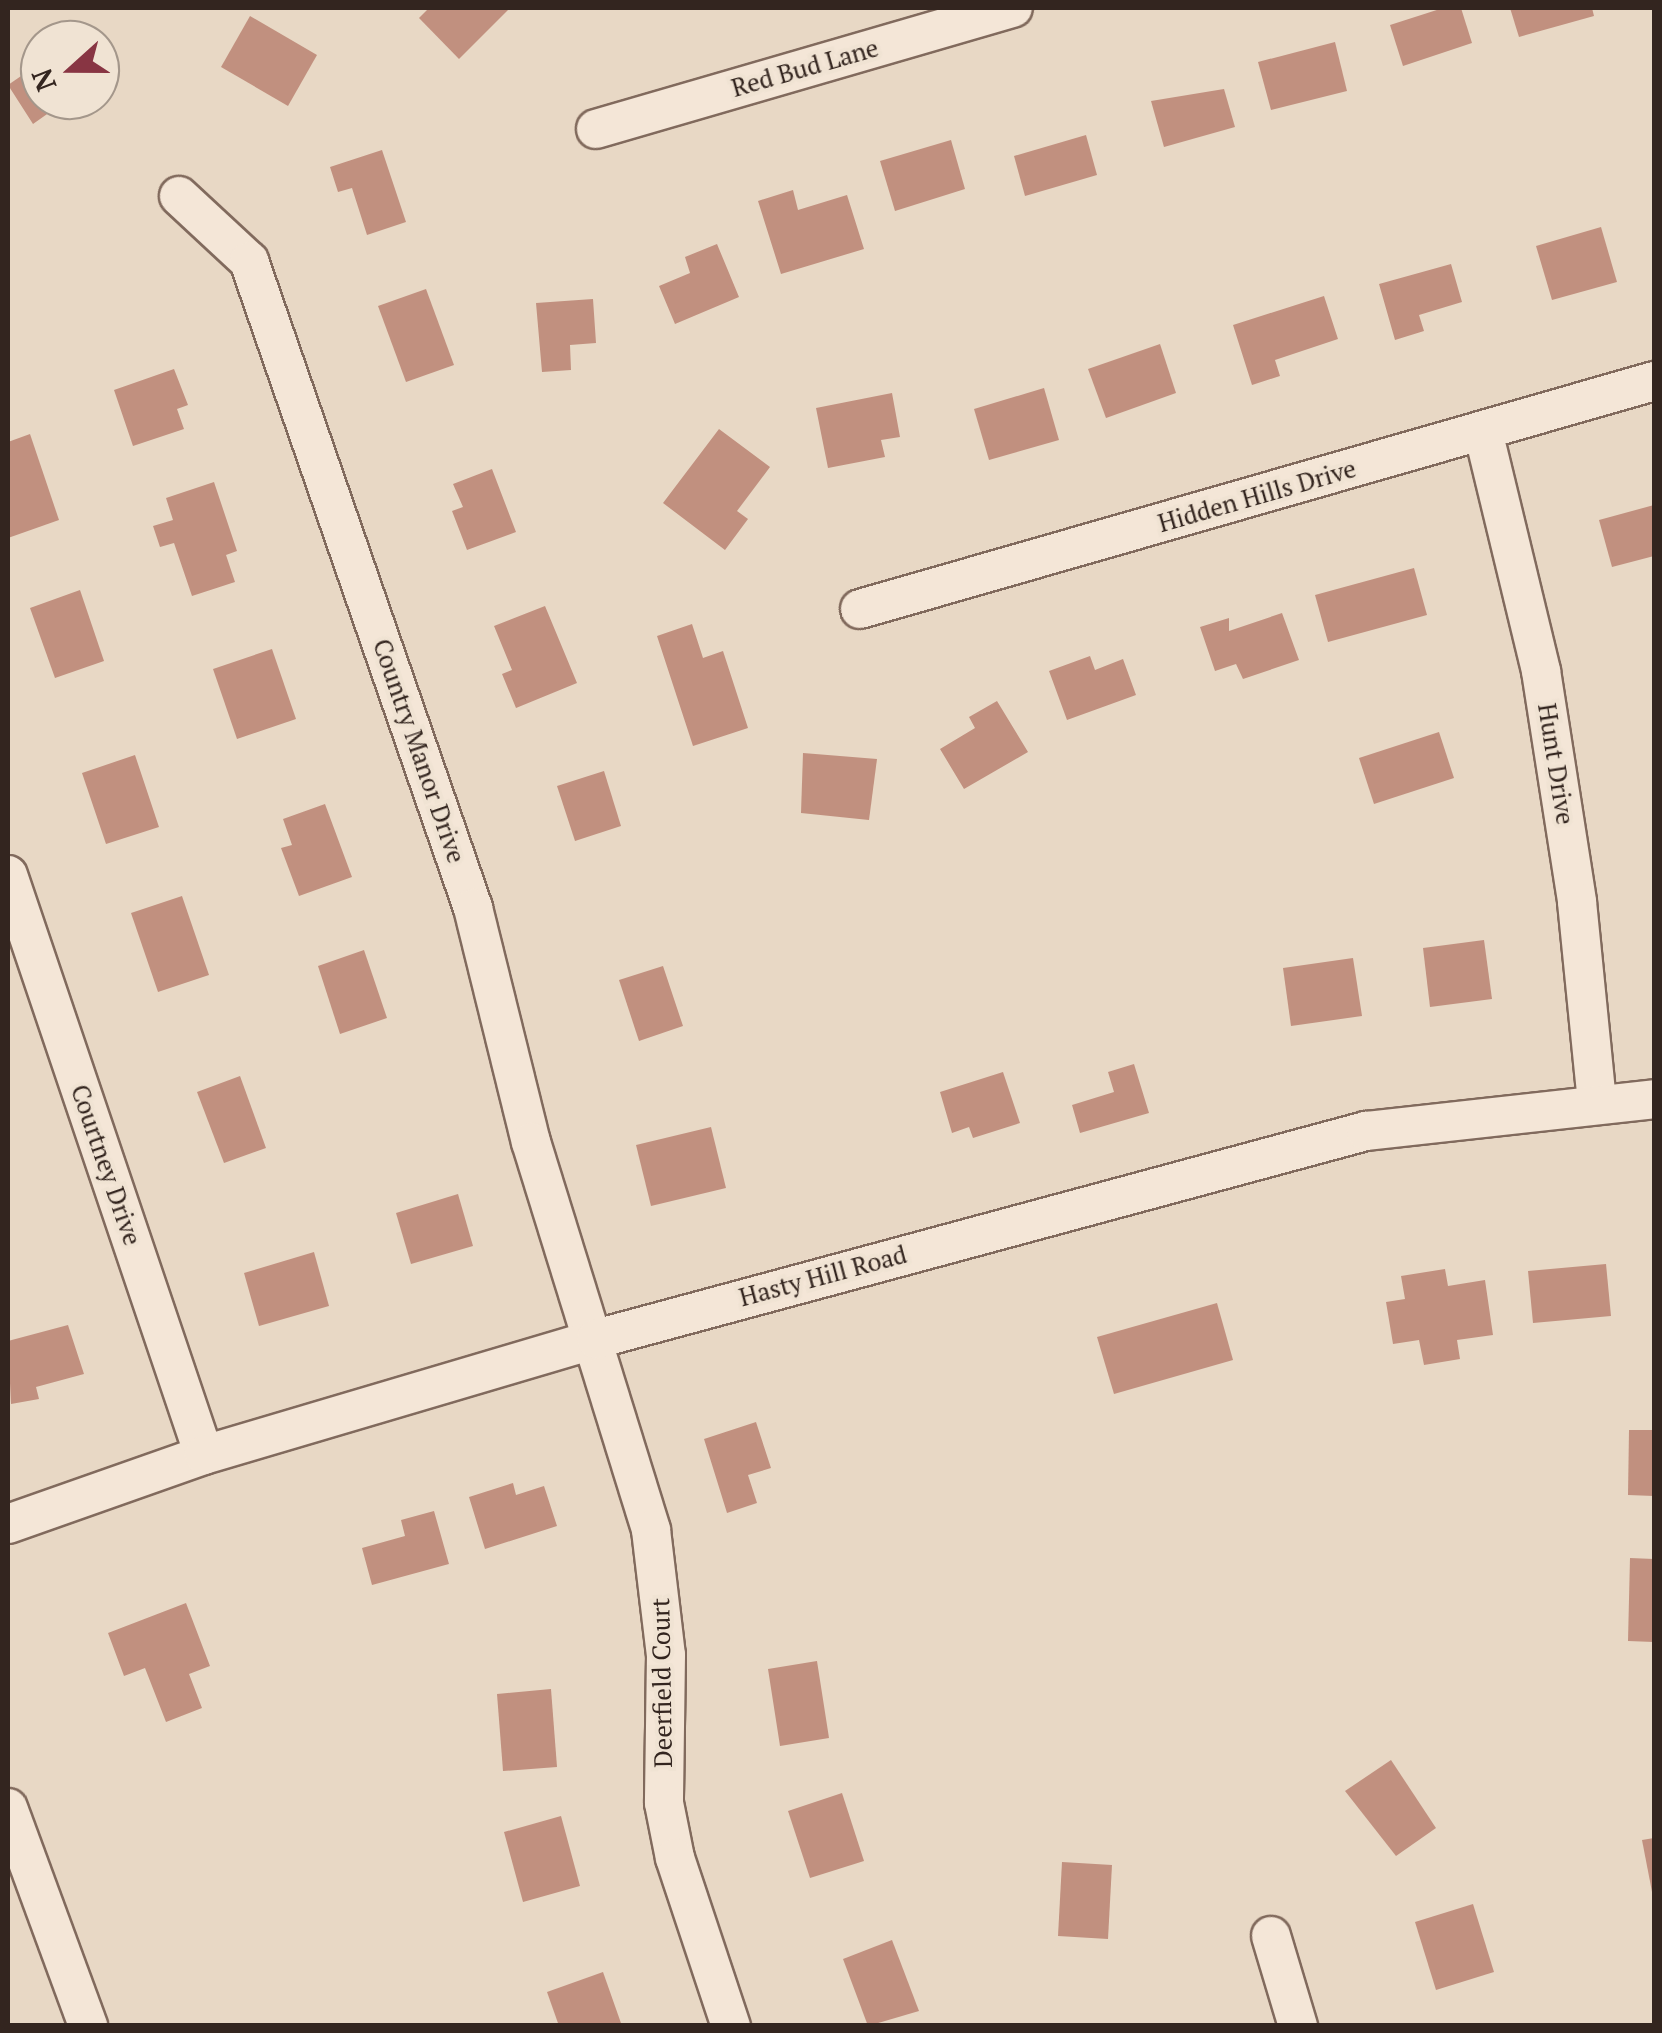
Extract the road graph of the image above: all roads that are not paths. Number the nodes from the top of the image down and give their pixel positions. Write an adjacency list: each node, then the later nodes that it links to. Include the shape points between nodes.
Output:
1 (1013, 8): 2 (street, Red Bud Lane)
2 (596, 129)
3 (178, 196): 10 (street, Country Manor Drive, via 249,261 474,908 531,1142)
4 (1654, 380): 5 (street, Hidden Hills Drive)
5 (1484, 431): 6 (street, Hidden Hills Drive); 9 (street, Hunt Drive, via 1541,672 1577,902)
6 (860, 609)
7 (8, 875): 11 (street, Courtney Drive)
8 (1654, 1099): 9 (street, Hasty Hill Road)
9 (1597, 1103): 10 (street, Hasty Hill Road, via 1366,1131)
10 (596, 1338): 11 (street, Hasty Hill Road); 16 (street, Deerfield Court, via 651,1530 663,1602 664,1803 675,1858)
11 (204, 1456): 12 (street, Hasty Hill Road)
12 (8, 1524)
13 (8, 1808): 15 (street)
14 (1271, 1936): 17 (street)
15 (88, 2026)
16 (731, 2026)
17 (1298, 2026)

